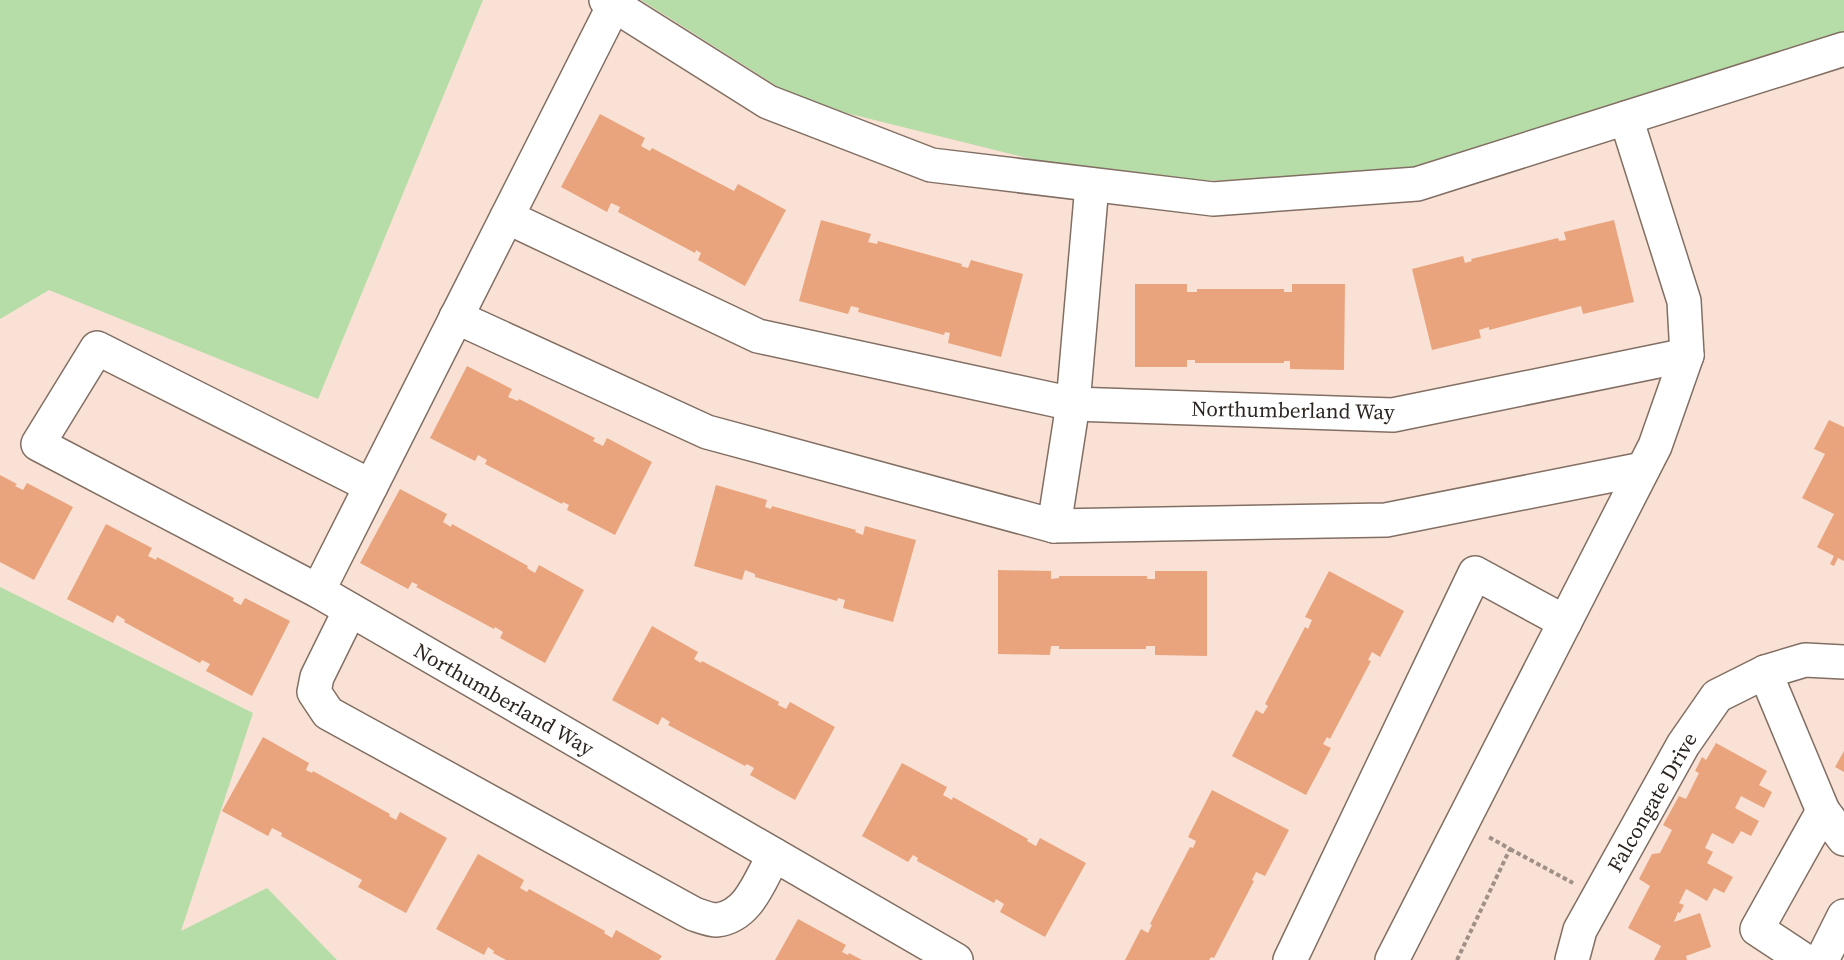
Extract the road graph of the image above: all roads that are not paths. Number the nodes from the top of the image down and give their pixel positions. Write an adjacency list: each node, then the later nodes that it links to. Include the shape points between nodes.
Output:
1 (610, 2): 4 (street, via 768,102 932,165); 5 (street)
2 (1844, 49): 3 (street)
3 (1626, 118): 4 (street, via 1417,184 1213,198); 7 (street, via 1684,302)
4 (1092, 184): 8 (street)
5 (507, 217): 6 (street); 8 (street, Northumberland Way, via 758,336)
6 (456, 317): 10 (street); 11 (street, via 707,432)
7 (1687, 355): 8 (street, Northumberland Way, via 1394,415); 9 (street)
8 (1073, 404): 11 (street)
9 (1643, 469): 11 (street, via 1386,520); 14 (street)
10 (371, 486): 12 (street); 12 (street, Northumberland Way, via 97,348 38,444)
11 (1054, 526)
12 (318, 591): 13 (street, Northumberland Way)
13 (350, 610): 19 (street, Northumberland Way); 19 (street, via 314,692 328,713 694,914 715,920 735,914 748,902)
14 (1565, 622): 22 (street, via 1475,573); 23 (street)
15 (1844, 662): 16 (street, Falcongate Drive, via 1805,660)
16 (1765, 672): 17 (street); 24 (street, Falcongate Drive, via 1717,696 1683,745 1580,930)
17 (1824, 811): 18 (street); 25 (street, via 1757,929)
18 (1844, 839)
19 (774, 855): 21 (street, Northumberland Way)
20 (1844, 916): 26 (street)
21 (956, 960)
22 (1290, 960)
23 (1392, 960)
24 (1572, 960)
25 (1804, 960)
26 (1822, 960)

